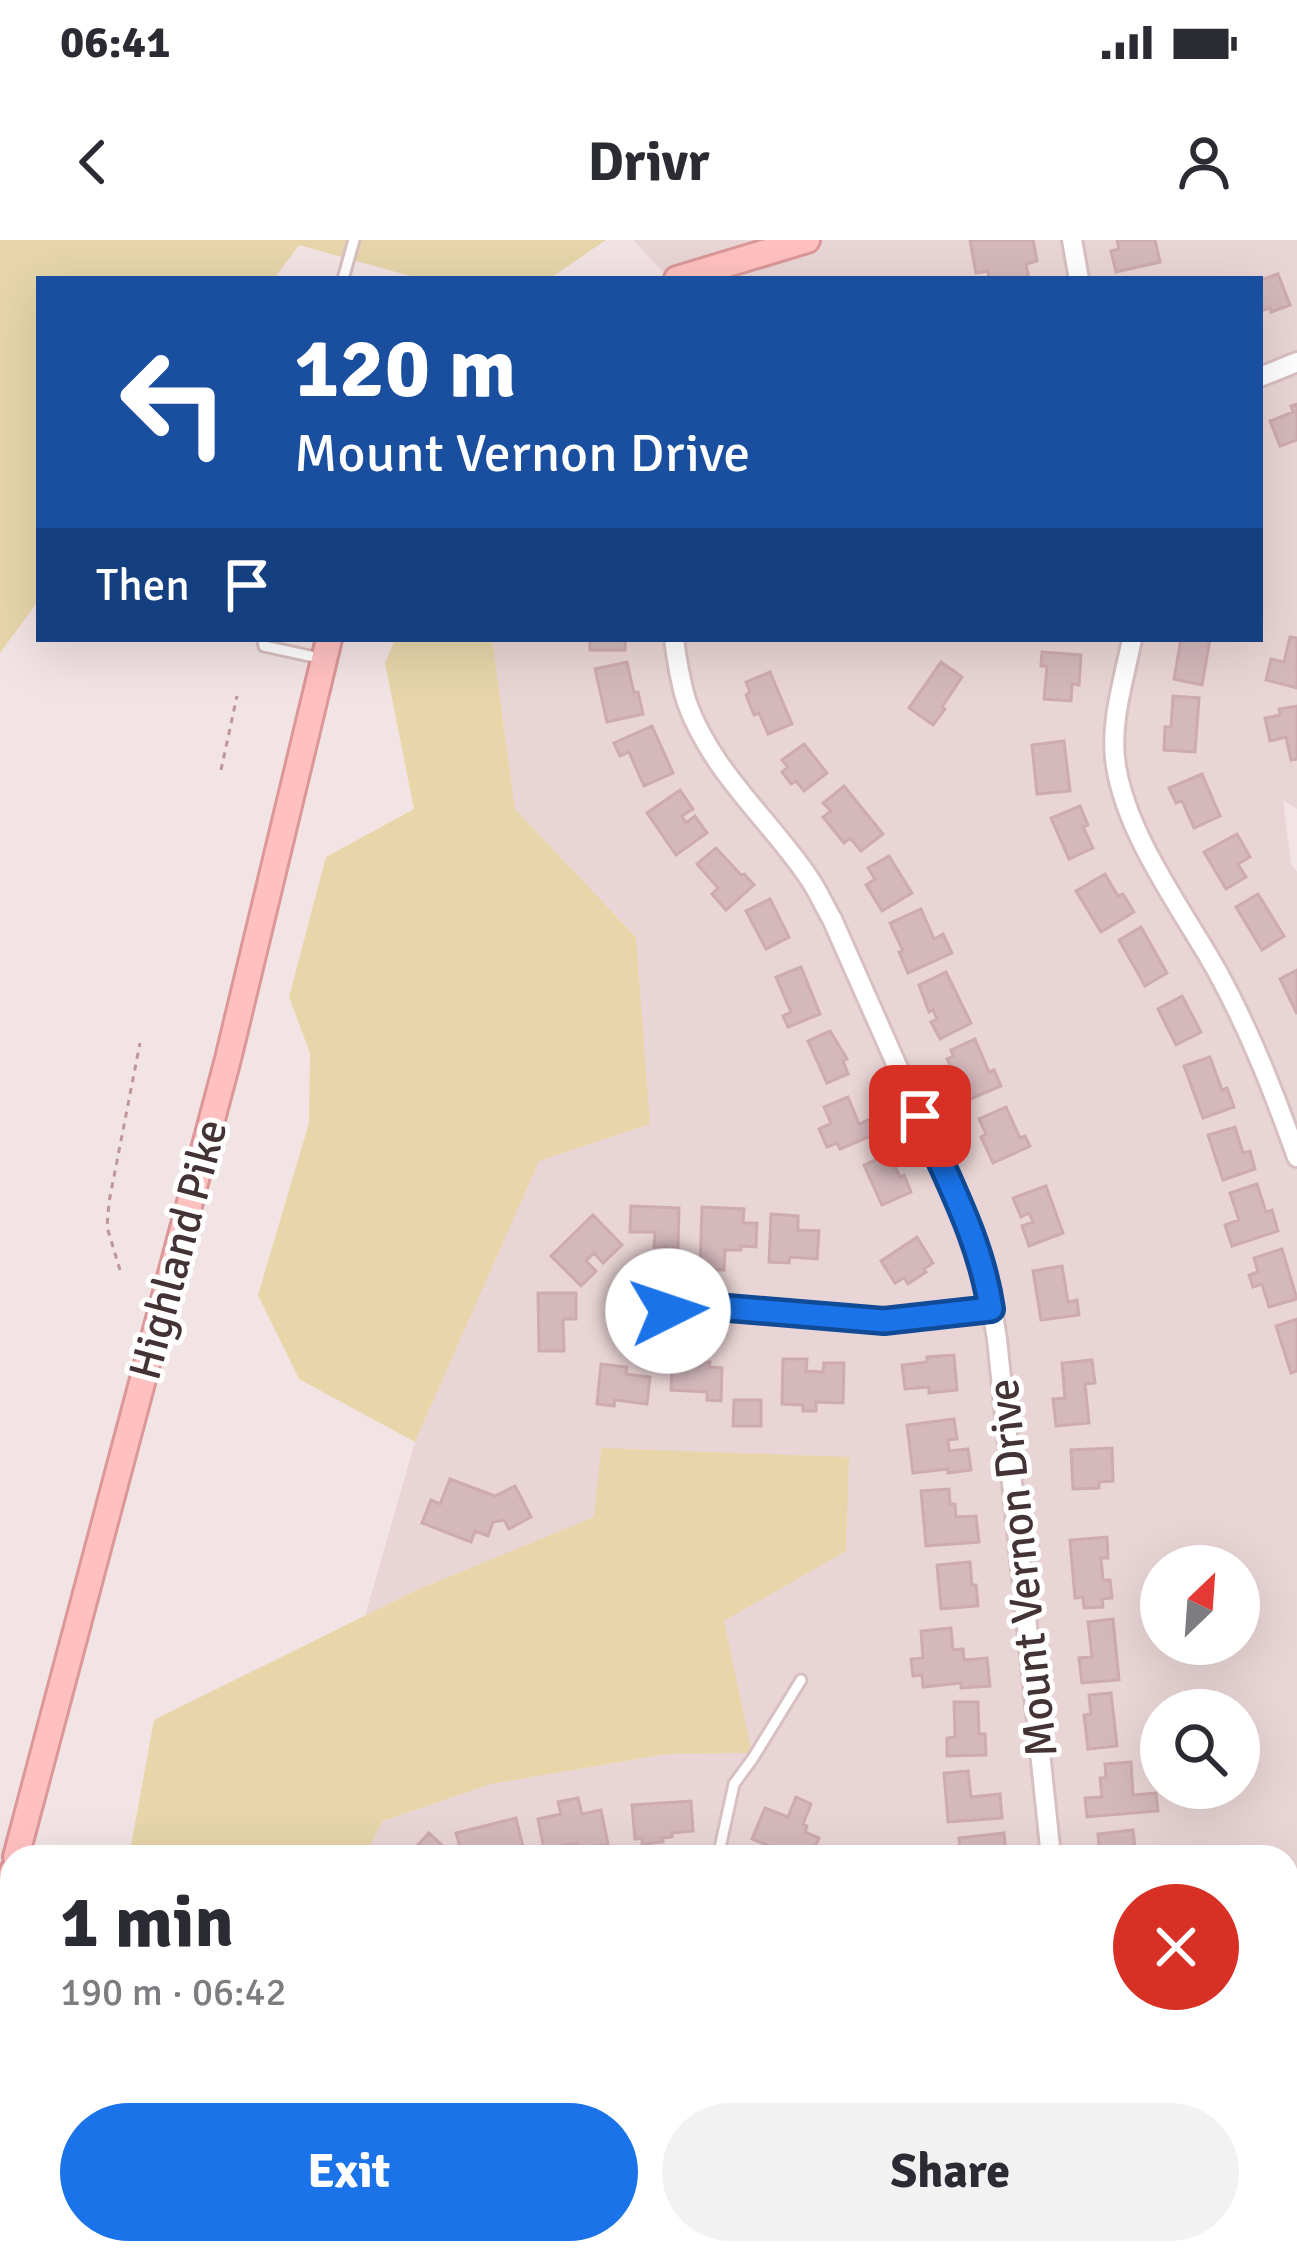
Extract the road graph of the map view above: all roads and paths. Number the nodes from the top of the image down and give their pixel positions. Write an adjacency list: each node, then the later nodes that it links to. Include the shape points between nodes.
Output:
1 (354, 240): 4 (lane)
2 (806, 240): 5 (main road)
3 (1072, 240): 6 (street)
4 (344, 276)
5 (687, 276)
6 (1078, 276)
7 (1297, 362): 8 (street)
8 (1263, 376)
9 (263, 642): 12 (lane)
10 (674, 642): 19 (street, Mount Vernon Drive, via 705,741 832,919 972,1234)
11 (1131, 642): 16 (street, via 1115,734 1122,795 1266,1071)
12 (327, 649): 21 (main road, Highland Pike, via 228,1058)
13 (236, 696): 14 (path)
14 (221, 770)
15 (140, 1043): 17 (path, via 109,1202)
16 (1297, 1157)
17 (120, 1270)
18 (669, 1303): 19 (street, via 884,1321)
19 (991, 1309): 23 (street, Mount Vernon Drive)
20 (801, 1680): 22 (lane, via 734,1784)
21 (19, 1845)
22 (721, 1845)
23 (1050, 1845)

